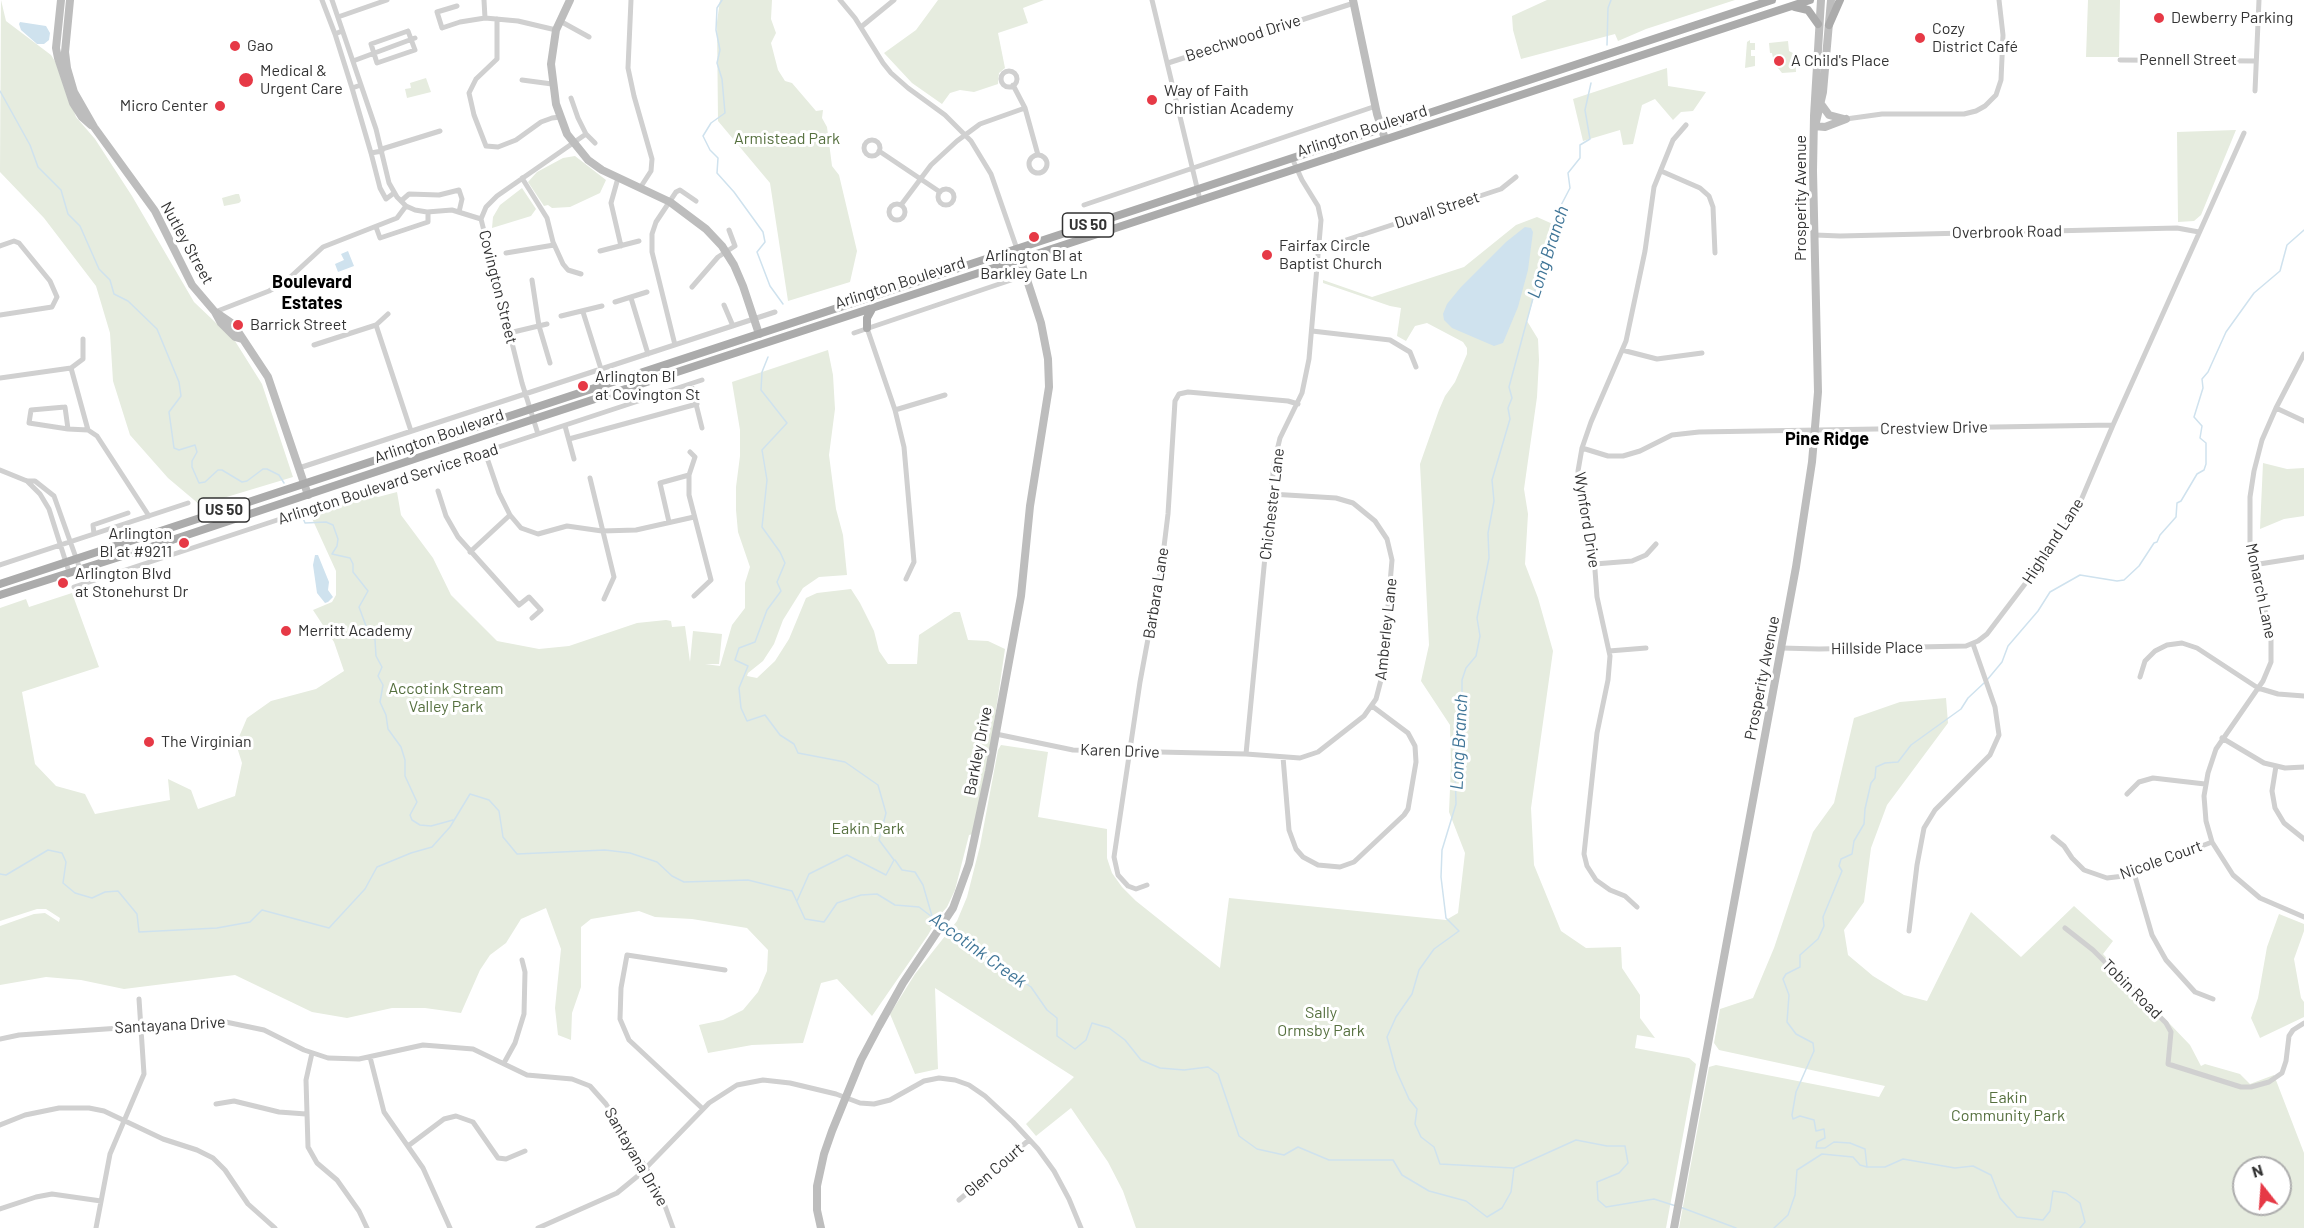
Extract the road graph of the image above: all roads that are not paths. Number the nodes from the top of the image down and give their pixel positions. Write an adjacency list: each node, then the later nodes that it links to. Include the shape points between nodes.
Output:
1 (61, 0): 53 (main road, Nutley Street, via 56,48 61,69 73,103)
2 (70, 0): 53 (main road, Nutley Street, via 65,43 67,68 74,92)
3 (322, 0): 31 (street)
4 (332, 0): 22 (street)
5 (387, 0): 22 (street)
6 (484, 0): 23 (street)
7 (570, 0): 25 (main road)
8 (631, 0): 74 (street, via 628,68 652,159 651,171)
9 (840, 0): 28 (street)
10 (1152, 0): 38 (street)
11 (1772, 0): 54 (main road, Arlington Boulevard / US 50)
12 (1810, 0): 21 (main road, Arlington Boulevard / US 50)
13 (1821, 0): 26 (main road, Prosperity Avenue)
14 (1831, 0): 27 (main road, Prosperity Avenue)
15 (1840, 0): 27 (main road)
16 (1999, 0): 50 (street, via 2003,35 2001,80 1996,95 1985,106 1964,114 1882,114)
17 (2259, 0): 37 (street)
18 (1354, 1): 38 (street, Beechwood Drive); 47 (main road)
19 (892, 2): 28 (street)
20 (457, 6): 23 (street, via 437,12 442,28)
21 (1782, 9): 26 (main road, via 1806,9); 59 (main road, Arlington Boulevard / US 50)
22 (338, 17): 30 (street)
23 (485, 18): 24 (street)
24 (496, 19): 29 (street); 49 (street, via 497,59 476,79 469,93 486,146 498,147 516,140 541,122)
25 (560, 21): 29 (main road); 32 (street)
26 (1818, 24): 52 (main road, Prosperity Avenue)
27 (1829, 25): 46 (main road, Prosperity Avenue)
28 (861, 27): 58 (street, via 891,73)
29 (556, 30): 40 (main road)
30 (342, 31): 31 (street); 36 (street)
31 (335, 34): 43 (street)
32 (589, 37)
33 (413, 39): 34 (street); 34 (street, via 408,31 371,44); 34 (street, via 415,50 377,63)
34 (374, 53): 36 (street)
35 (2120, 60): 37 (street, Pennell Street)
36 (353, 61): 41 (street)
37 (2256, 61): 44 (street)
38 (1168, 63): 67 (street)
39 (522, 80): 40 (street)
40 (552, 84): 49 (main road)
41 (361, 85): 43 (street); 62 (street)
42 (1013, 85): 48 (street)
43 (352, 88): 64 (street)
44 (2255, 91)
45 (571, 98): 57 (street)
46 (1821, 104): 50 (main road, via 1829,115); 52 (main road, Prosperity Avenue)
47 (1376, 106): 54 (main road); 67 (street)
48 (1025, 108): 58 (street, via 980,124); 65 (street)
49 (560, 117): 60 (main road)
50 (1846, 119): 52 (main road)
51 (1686, 124): 69 (street, Wynford Drive, via 1673,141)
52 (1814, 126): 90 (main road, Prosperity Avenue)
53 (94, 128): 112 (main road, Nutley Street, via 155,211 192,285)
54 (1382, 129): 59 (main road); 66 (main road, Arlington Boulevard / US 50)
55 (440, 131): 62 (street)
56 (2244, 133): 89 (street, Highland Lane)
57 (586, 134): 60 (street); 61 (street)
58 (965, 135): 73 (street); 96 (street, via 991,174)
59 (1385, 139): 68 (main road, Arlington Boulevard / US 50)
60 (574, 143): 71 (street); 72 (main road, via 595,166)
61 (595, 143)
62 (382, 150): 64 (street); 77 (street)
63 (879, 151): 73 (street)
64 (371, 153): 77 (street, via 386,199)
65 (1038, 155)
66 (1292, 158): 68 (street, Chichester Lane); 75 (main road, Arlington Boulevard / US 50)
67 (1194, 167): 75 (street); 83 (street)
68 (1296, 168): 78 (main road, Arlington Boulevard / US 50); 93 (street, Chichester Lane, via 1320,213)
69 (1661, 171): 100 (street, via 1709,196); 131 (street, Wynford Drive, via 1651,203 1645,251)
70 (1516, 177): 93 (street, Duvall Street, via 1501,189 1343,241)
71 (522, 178): 86 (street, via 489,204); 92 (street, via 547,218)
72 (618, 178): 74 (main road); 95 (street, via 611,203)
73 (921, 179): 76 (street); 82 (street)
74 (640, 188): 80 (main road)
75 (1198, 189): 78 (street); 96 (main road, Arlington Boulevard / US 50)
76 (940, 192)
77 (394, 193): 81 (street)
78 (1200, 200): 101 (main road, Arlington Boulevard / US 50)
79 (696, 201): 80 (street, via 680,190)
80 (670, 202): 99 (main road, via 699,223); 130 (street, via 656,222 651,244)
81 (403, 203): 84 (street, Covington Street); 85 (street, via 409,194 439,195 459,190); 87 (street, via 397,218)
82 (901, 205)
83 (1084, 205)
84 (428, 212): 85 (street, Covington Street); 87 (street, via 428,222 380,238)
85 (459, 212): 86 (street, Covington Street)
86 (481, 219): 125 (street, Covington Street)
87 (376, 227): 112 (street, via 323,247 285,282)
88 (729, 230): 99 (street, via 735,246)
89 (2199, 232): 90 (street, Overbrook Road, via 2177,228); 151 (street, Highland Lane)
90 (1815, 235): 156 (main road, Prosperity Avenue)
91 (639, 241): 95 (street)
92 (554, 245): 98 (street); 102 (street, via 568,270)
93 (1319, 245): 124 (street, Chichester Lane)
94 (0, 246): 116 (street, via 19,243 50,281 57,297 52,307)
95 (621, 246): 97 (street)
96 (1017, 249): 101 (main road, Barkley Drive); 127 (main road, Arlington Boulevard / US 50)
97 (600, 251)
98 (506, 253)
99 (725, 253): 105 (street); 118 (main road)
100 (1715, 254)
101 (1021, 260): 103 (main road, Barkley Drive); 111 (main road, Arlington Boulevard / US 50)
102 (581, 274)
103 (1026, 275): 123 (street); 209 (main road, Barkley Drive, via 1046,344 1049,387 1030,506 1021,596)
104 (532, 280): 121 (street)
105 (692, 287)
106 (647, 292): 107 (street)
107 (631, 298): 108 (street); 133 (street)
108 (615, 302)
109 (724, 304): 122 (street)
110 (602, 306): 113 (street)
111 (872, 309): 123 (main road); 149 (main road, Arlington Boulevard / US 50)
112 (215, 312): 164 (main road, Nutley Street, via 233,324 261,365)
113 (583, 312): 117 (street); 138 (street)
114 (775, 312): 118 (street)
115 (388, 314): 120 (street)
116 (0, 315)
117 (561, 316)
118 (754, 318): 122 (street); 127 (main road)
119 (547, 324): 121 (street)
120 (376, 325): 129 (street); 157 (street)
121 (539, 326): 125 (street); 135 (street)
122 (732, 326): 130 (street)
123 (867, 328): 126 (street); 148 (street)
124 (1312, 331): 137 (street, via 1390,340 1410,352); 145 (street, Chichester Lane)
125 (509, 333): 142 (street, Covington Street)
126 (854, 333)
127 (759, 334): 147 (main road, Arlington Boulevard / US 50)
128 (83, 339): 136 (street, via 83,359)
129 (314, 345)
130 (675, 345): 133 (street)
131 (1623, 350): 132 (street, via 1657,359); 160 (street, Wynford Drive)
132 (1702, 353)
133 (648, 354): 138 (street)
134 (2304, 354): 146 (street, Monarch Lane)
135 (550, 363)
136 (71, 368): 139 (street); 155 (street)
137 (1416, 368)
138 (601, 369): 142 (street)
139 (0, 378)
140 (702, 380): 141 (street, Arlington Boulevard Service Road)
141 (691, 384): 144 (street); 152 (street, Arlington Boulevard Service Road)
142 (526, 393): 147 (street, Covington Street); 157 (street)
143 (945, 395): 148 (street)
144 (697, 404): 153 (street); 159 (street)
145 (1298, 404): 171 (street, Chichester Lane, via 1276,452); 211 (street, Barbara Lane, via 1188,392 1177,396 1162,563)
146 (2276, 408): 150 (street); 191 (street, Monarch Lane, via 2254,471 2249,524)
147 (531, 409): 149 (street, Covington Street); 169 (main road, Arlington Boulevard / US 50)
148 (895, 410): 194 (street, via 904,447 914,562)
149 (534, 419): 158 (street, Covington Street); 172 (main road, Arlington Boulevard / US 50)
150 (2304, 421)
151 (2112, 425): 156 (street, Crestview Drive); 201 (street, Highland Lane, via 2079,505 2062,534 1987,634)
152 (565, 426): 158 (street, Arlington Boulevard Service Road); 159 (street)
153 (702, 428)
154 (68, 429): 154 (street, via 29,423 31,410 66,406); 155 (street)
155 (88, 430): 177 (street, via 97,436)
156 (1816, 430): 160 (street, Crestview Drive, via 1681,433 1623,456); 203 (main road, Prosperity Avenue)
157 (411, 431): 164 (street)
158 (538, 434): 161 (street, Arlington Boulevard Service Road)
159 (569, 438): 163 (street)
160 (1582, 448): 189 (street, Wynford Drive, via 1578,480 1592,530)
161 (485, 452): 174 (street, Arlington Boulevard Service Road); 176 (street)
162 (690, 452): 166 (street, via 695,457)
163 (574, 459)
164 (299, 468): 169 (main road, Nutley Street)
165 (1, 472): 168 (street)
166 (690, 475): 178 (street); 179 (street, via 660,483)
167 (590, 478): 180 (street)
168 (27, 481): 182 (street, via 35,481 54,495); 184 (street, via 49,509)
169 (304, 484): 172 (main road, Nutley Street); 187 (main road, Arlington Boulevard / US 50)
170 (438, 491): 185 (street, via 456,535)
171 (1272, 494): 208 (street, Amberley Lane, via 1336,498 1353,503 1376,520 1387,539 1391,577 1382,676); 212 (street, Chichester Lane)
172 (308, 495): 174 (street, Nutley Street); 192 (main road, Arlington Boulevard / US 50)
173 (188, 503): 177 (street)
174 (312, 508): 196 (street, Arlington Boulevard Service Road)
175 (128, 513): 181 (street, via 93,525)
176 (510, 515): 180 (street, via 522,528 538,534 567,526); 185 (street)
177 (149, 516): 181 (street)
178 (694, 518): 179 (street); 198 (street, via 711,580)
179 (669, 522): 180 (street, via 636,531)
180 (602, 531): 199 (street, via 614,577)
181 (94, 534): 182 (street)
182 (71, 541): 184 (street); 187 (street)
183 (1656, 544): 189 (street, via 1647,555 1632,561)
184 (60, 545): 188 (street); 190 (street)
185 (470, 552): 200 (street, via 519,605 529,597 541,610)
186 (2304, 557): 191 (street)
187 (77, 558): 188 (main road, Arlington Boulevard / US 50); 192 (street)
188 (66, 562): 193 (street); 195 (main road, Arlington Boulevard / US 50)
189 (1595, 564): 204 (street, Wynford Drive, via 1597,597)
190 (0, 565)
191 (2253, 565): 206 (street, Monarch Lane, via 2272,642 2268,672)
192 (80, 569): 193 (main road, Arlington Boulevard / US 50)
193 (69, 572): 197 (main road, Arlington Boulevard / US 50)
194 (906, 579)
195 (0, 584)
196 (74, 587)
197 (0, 595)
198 (694, 596)
199 (604, 599)
200 (532, 618)
201 (1973, 644): 203 (street, Hillside Place); 226 (street, via 1998,717 1997,743 1990,755 1935,810 1924,828)
202 (1646, 648): 204 (street)
203 (1781, 648): 250 (main road, Prosperity Avenue)
204 (1609, 651): 223 (street, Wynford Drive, via 1584,854 1596,880)
205 (2140, 677): 206 (street, via 2145,661 2155,651 2182,643 2197,648)
206 (2258, 688): 207 (street); 210 (street, Monarch Lane)
207 (2304, 696)
208 (1372, 706): 213 (street, Amberley Lane, via 1318,752 1303,758); 213 (street, via 1408,733 1415,746 1416,762 1408,808 1354,862 1340,867 1318,865 1296,849 1289,830)
209 (996, 734): 211 (street, Karen Drive, via 1061,749); 237 (main road, Barkley Drive, via 964,879 949,914 879,1026)
210 (2223, 738): 214 (street, via 2255,759); 216 (street, Monarch Lane)
211 (1129, 752): 212 (street, Karen Drive); 222 (street, Barbara Lane, via 1115,864 1130,888)
212 (1246, 754): 213 (street, Amberley Lane)
213 (1283, 757)
214 (2276, 766): 215 (street); 219 (street, via 2272,790 2275,808 2284,823)
215 (2304, 767)
216 (2205, 784): 217 (street, via 2153,778 2139,782); 220 (street, Monarch Lane)
217 (2127, 794)
218 (2053, 837): 221 (street, Nicole Court, via 2077,864 2092,874 2116,878)
219 (2304, 839)
220 (2212, 842): 221 (street, Nicole Court); 224 (street, Monarch Lane, via 2229,870 2250,892)
221 (2134, 873): 230 (street, via 2152,935 2166,960 2195,992)
222 (1147, 885)
223 (1637, 907)
224 (2304, 916)
225 (2065, 928): 231 (street, Tobin Road, via 2166,1023 2170,1032 2168,1064 2241,1087 2269,1082 2282,1073 2289,1036)
226 (1909, 930)
227 (522, 960): 236 (street, via 524,1014)
228 (725, 970): 239 (street, via 627,955 621,988 620,1020 629,1040)
229 (139, 999): 232 (street)
230 (2213, 999)
231 (2304, 1023)
232 (141, 1025): 233 (street, Santayana Drive); 234 (street, Santayana Drive, via 235,1022 264,1030); 241 (street, via 144,1074)
233 (0, 1039)
234 (312, 1053): 235 (street, Santayana Drive, via 340,1059); 240 (street, via 306,1071)
235 (370, 1057): 236 (street, Santayana Drive, via 410,1046 441,1045 473,1049); 244 (street, via 384,1112)
236 (504, 1064): 246 (street, Santayana Drive, via 527,1075 572,1079 590,1086 606,1104)
237 (845, 1098): 239 (street, via 803,1085 756,1080 731,1087); 243 (street, via 860,1103 883,1103 924,1081 955,1080 985,1096); 257 (main road, Barkley Drive, via 819,1171 816,1202)
238 (216, 1104): 240 (street, via 234,1101)
239 (703, 1109): 246 (street)
240 (306, 1114): 253 (street, via 311,1155 337,1180)
241 (123, 1121): 242 (street, via 99,1110 79,1107 42,1111); 248 (street, via 110,1154); 252 (street, via 213,1158 248,1204)
242 (0, 1125)
243 (1029, 1140): 247 (street, Glen Court); 258 (street, via 1063,1187)
244 (408, 1146): 245 (street, via 444,1119 456,1116 473,1122 498,1158 506,1160); 254 (street, via 423,1168)
245 (525, 1151)
246 (646, 1168): 255 (street, via 610,1197); 256 (street, Santayana Drive)
247 (959, 1200)
248 (101, 1201): 249 (street, via 52,1194); 251 (street)
249 (0, 1209)
250 (1675, 1224)
251 (96, 1228)
252 (275, 1228)
253 (367, 1228)
254 (450, 1228)
255 (538, 1228)
256 (673, 1228)
257 (821, 1228)
258 (1081, 1228)

